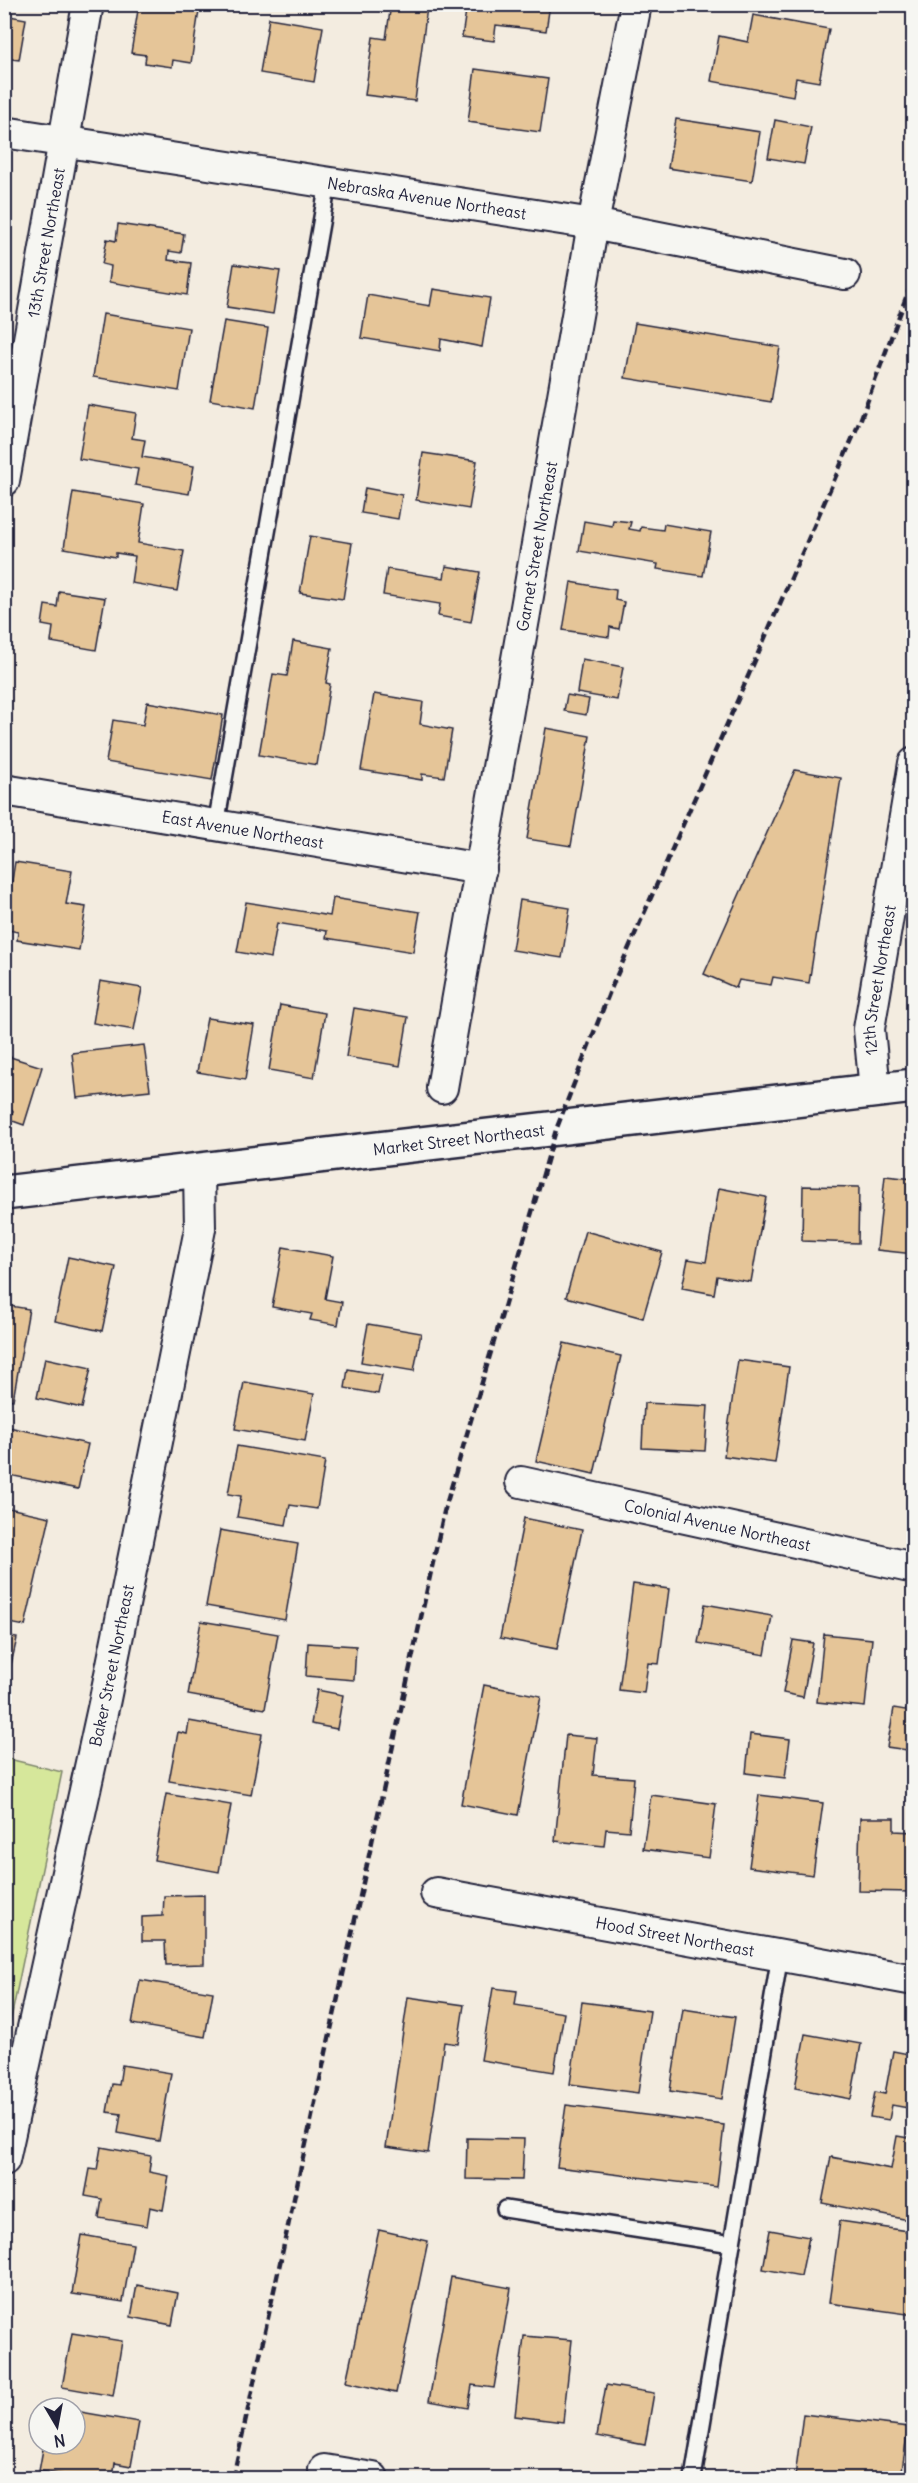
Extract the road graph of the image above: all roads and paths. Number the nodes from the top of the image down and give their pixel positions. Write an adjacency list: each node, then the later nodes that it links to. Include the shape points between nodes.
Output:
1 (87, 4): 4 (street, 13th Street Northeast)
2 (636, 4): 6 (street, Garnet Street Northeast)
3 (4, 132): 4 (street, Nebraska Avenue Northeast)
4 (64, 142): 5 (street, Nebraska Avenue Northeast); 8 (street, 13th Street Northeast)
5 (328, 183): 6 (street, Nebraska Avenue Northeast); 11 (lane)
6 (593, 224): 7 (street, Nebraska Avenue Northeast); 12 (street, Garnet Street Northeast)
7 (845, 274)
8 (4, 481)
9 (914, 763): 15 (street, 12th Street Northeast, via 869,1029)
10 (4, 790): 11 (street, East Avenue Northeast)
11 (216, 825): 12 (street, East Avenue Northeast)
12 (481, 869): 14 (street, Garnet Street Northeast)
13 (914, 1086): 15 (main road, Market Street Northeast)
14 (442, 1088)
15 (875, 1090): 16 (main road, Market Street Northeast)
16 (199, 1170): 17 (main road, Market Street Northeast); 23 (street, Baker Street Northeast, via 200,1229 105,1699)
17 (4, 1193)
18 (521, 1482): 19 (street, Colonial Avenue Northeast)
19 (914, 1568)
20 (436, 1893): 21 (street, Hood Street Northeast)
21 (780, 1955): 22 (street, Hood Street Northeast); 25 (lane)
22 (914, 1980)
23 (4, 2160)
24 (505, 2209): 25 (lane)
25 (732, 2244): 28 (lane)
26 (324, 2470): 27 (street)
27 (373, 2478)
28 (693, 2478)

